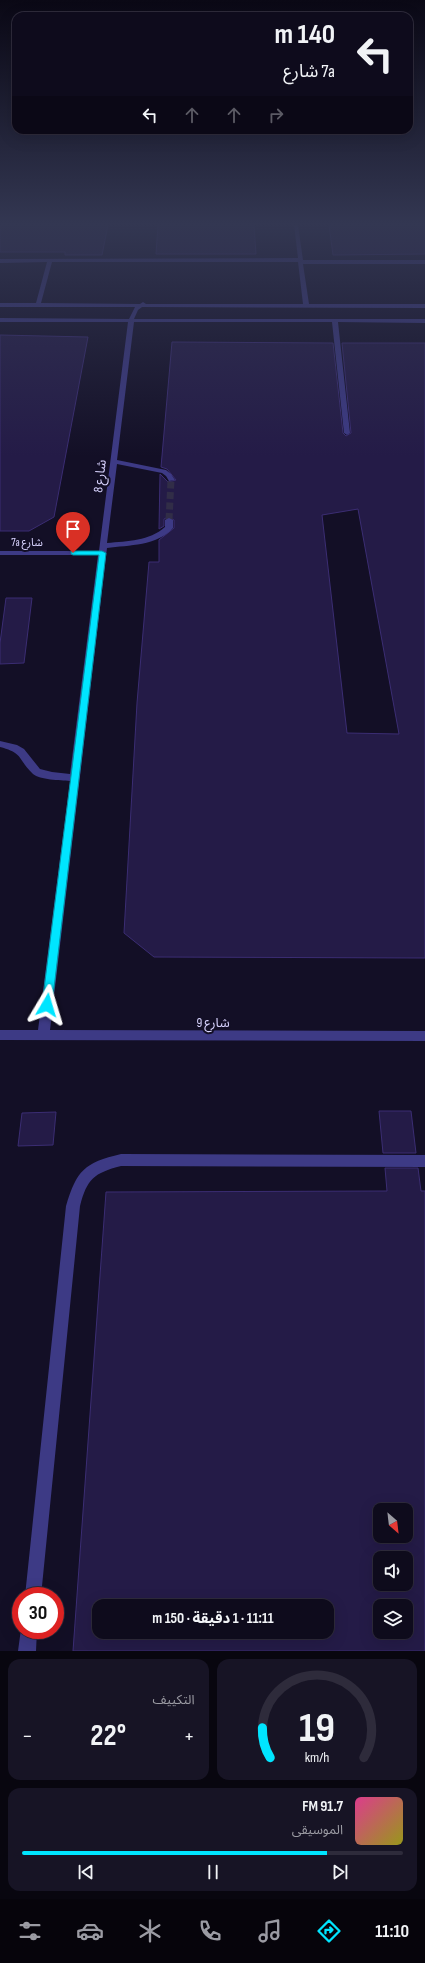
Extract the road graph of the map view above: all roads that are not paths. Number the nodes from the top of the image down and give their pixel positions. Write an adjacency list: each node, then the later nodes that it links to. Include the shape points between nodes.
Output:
1 (39, 302): 5 (street)
2 (306, 302): 6 (street)
3 (143, 304): 5 (street); 6 (street); 9 (street, شارع 8, via 136,309)
4 (0, 305): 5 (street)
5 (38, 305)
6 (306, 306): 7 (street)
7 (425, 306)
8 (0, 320): 9 (street)
9 (131, 320): 10 (street); 13 (street, شارع 8)
10 (335, 321): 11 (street); 12 (street)
11 (425, 322)
12 (347, 434)
13 (114, 461): 14 (street, via 164,471); 16 (street, شارع 8)
14 (171, 480)
15 (169, 520): 16 (street, 7a شارع, via 169,528 156,537)
16 (103, 549): 17 (street, 7a شارع); 19 (street, شارع 8)
17 (0, 553)
18 (0, 744): 19 (street, via 21,751 37,772)
19 (75, 778): 21 (street, شارع 8)
20 (0, 1036): 21 (street, شارع 9)
21 (43, 1036): 22 (street, شارع 9)
22 (425, 1036)
23 (425, 1161): 24 (street, via 121,1160 98,1166 80,1183 73,1206)
24 (34, 1587)
25 (28, 1639): 26 (street)
26 (27, 1651)

